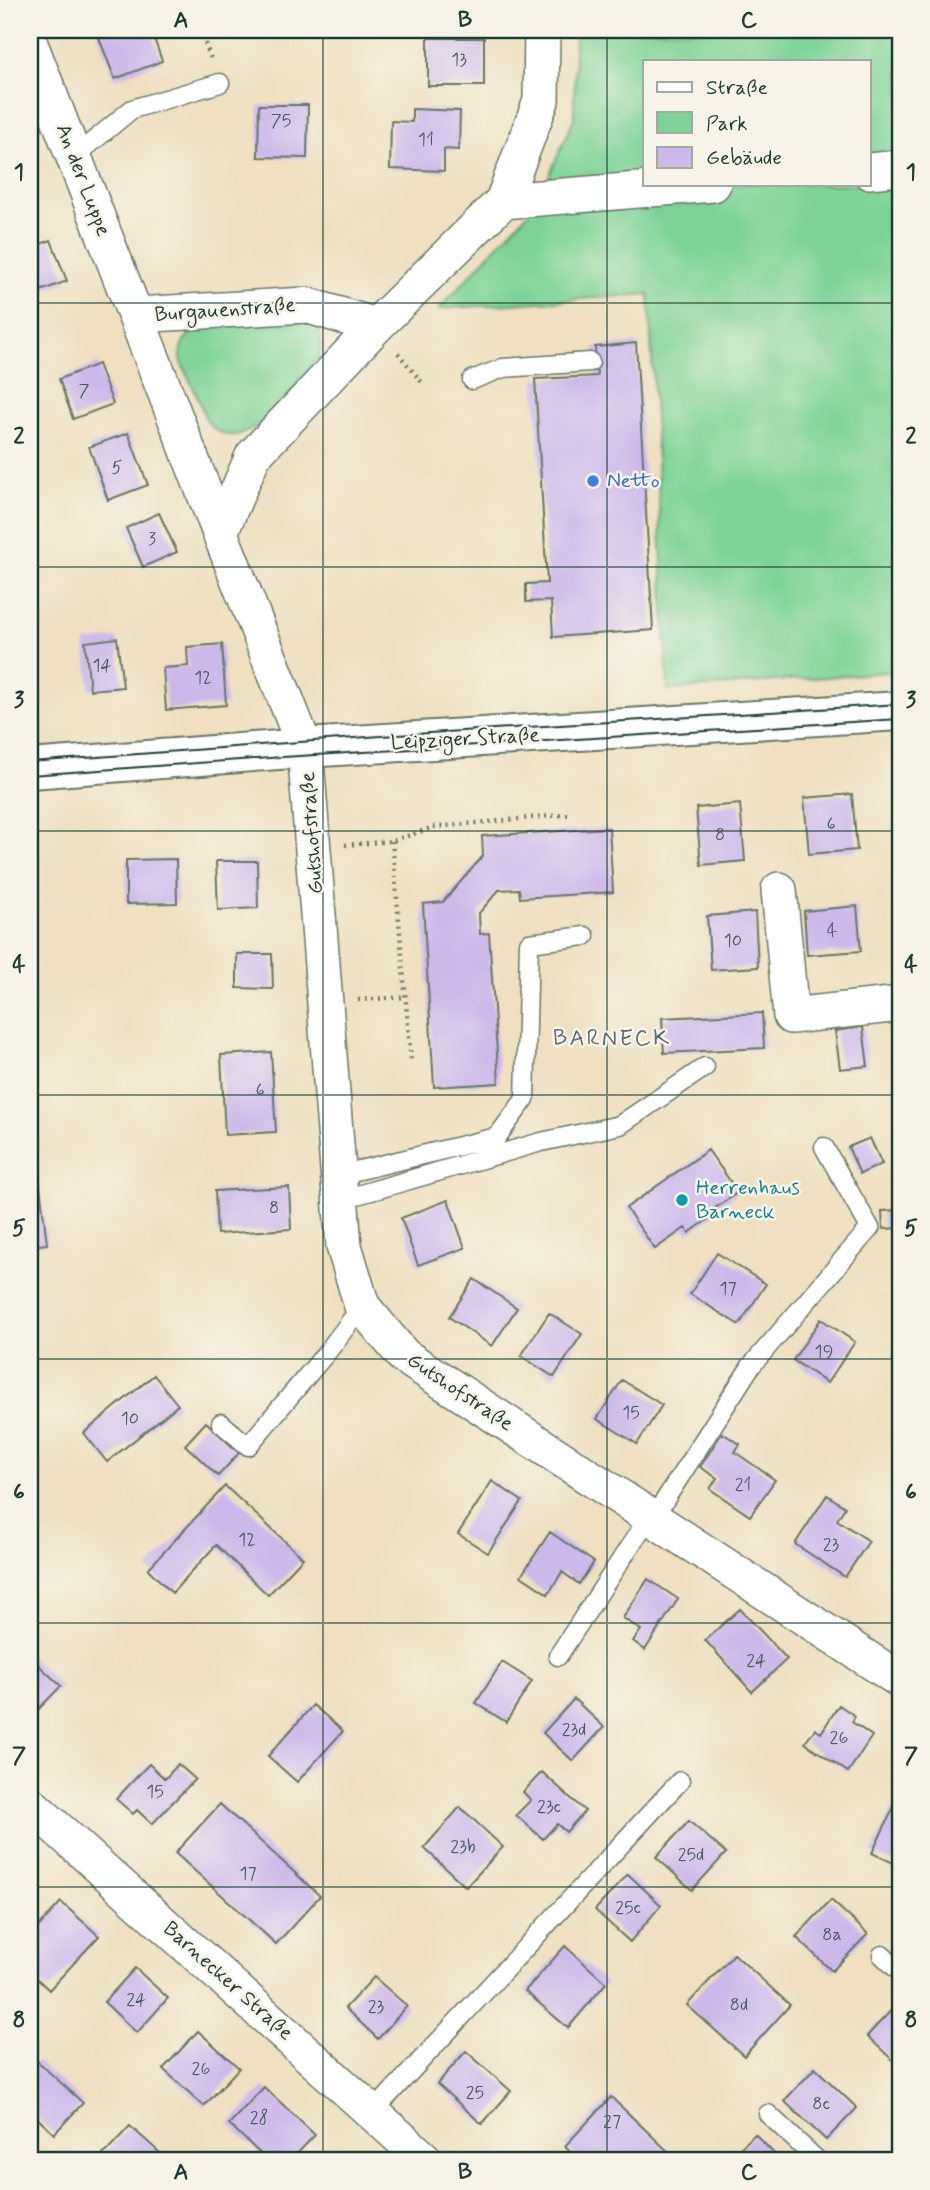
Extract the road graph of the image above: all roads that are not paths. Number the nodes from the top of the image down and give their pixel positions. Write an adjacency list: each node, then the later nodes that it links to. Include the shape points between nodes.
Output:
1 (542, 30): 8 (street, via 541,101)
2 (30, 44): 4 (street, An der Luppe)
3 (220, 83): 4 (lane, via 132,109)
4 (74, 157): 9 (street, An der Luppe)
5 (900, 168): 6 (street)
6 (870, 171)
7 (688, 186): 8 (street)
8 (503, 201): 10 (street)
9 (136, 315): 10 (street, Burgauenstraße, via 306,305); 13 (street, Burgauenstraße)
10 (376, 326): 13 (street, via 253,456)
11 (590, 362): 12 (lane, via 503,368)
12 (472, 380)
13 (220, 533): 15 (street, Burgauenstraße)
14 (900, 711): 15 (street, Leipziger Straße)
15 (305, 748): 16 (street, Leipziger Straße); 22 (street, Gutshofstraße)
16 (30, 769)
17 (779, 890): 19 (street, via 791,1016)
18 (586, 936): 22 (lane, via 529,943 525,1099 497,1137)
19 (900, 1004)
20 (705, 1067): 22 (lane, via 620,1125)
21 (824, 1147): 25 (lane, via 870,1228 751,1366)
22 (340, 1188): 23 (street, Gutshofstraße, via 344,1246)
23 (362, 1306): 24 (lane, via 248,1446); 25 (street, Gutshofstraße, via 404,1356)
24 (222, 1423)
25 (651, 1519): 26 (lane); 27 (street, Gutshofstraße)
26 (558, 1656)
27 (900, 1681)
28 (680, 1781): 32 (lane)
29 (30, 1804): 32 (street, Barnecker Straße)
30 (883, 1955): 31 (lane)
31 (900, 1972)
32 (373, 2112): 34 (street, Barnecker Straße)
33 (768, 2114): 35 (lane)
34 (425, 2160)
35 (817, 2160)

